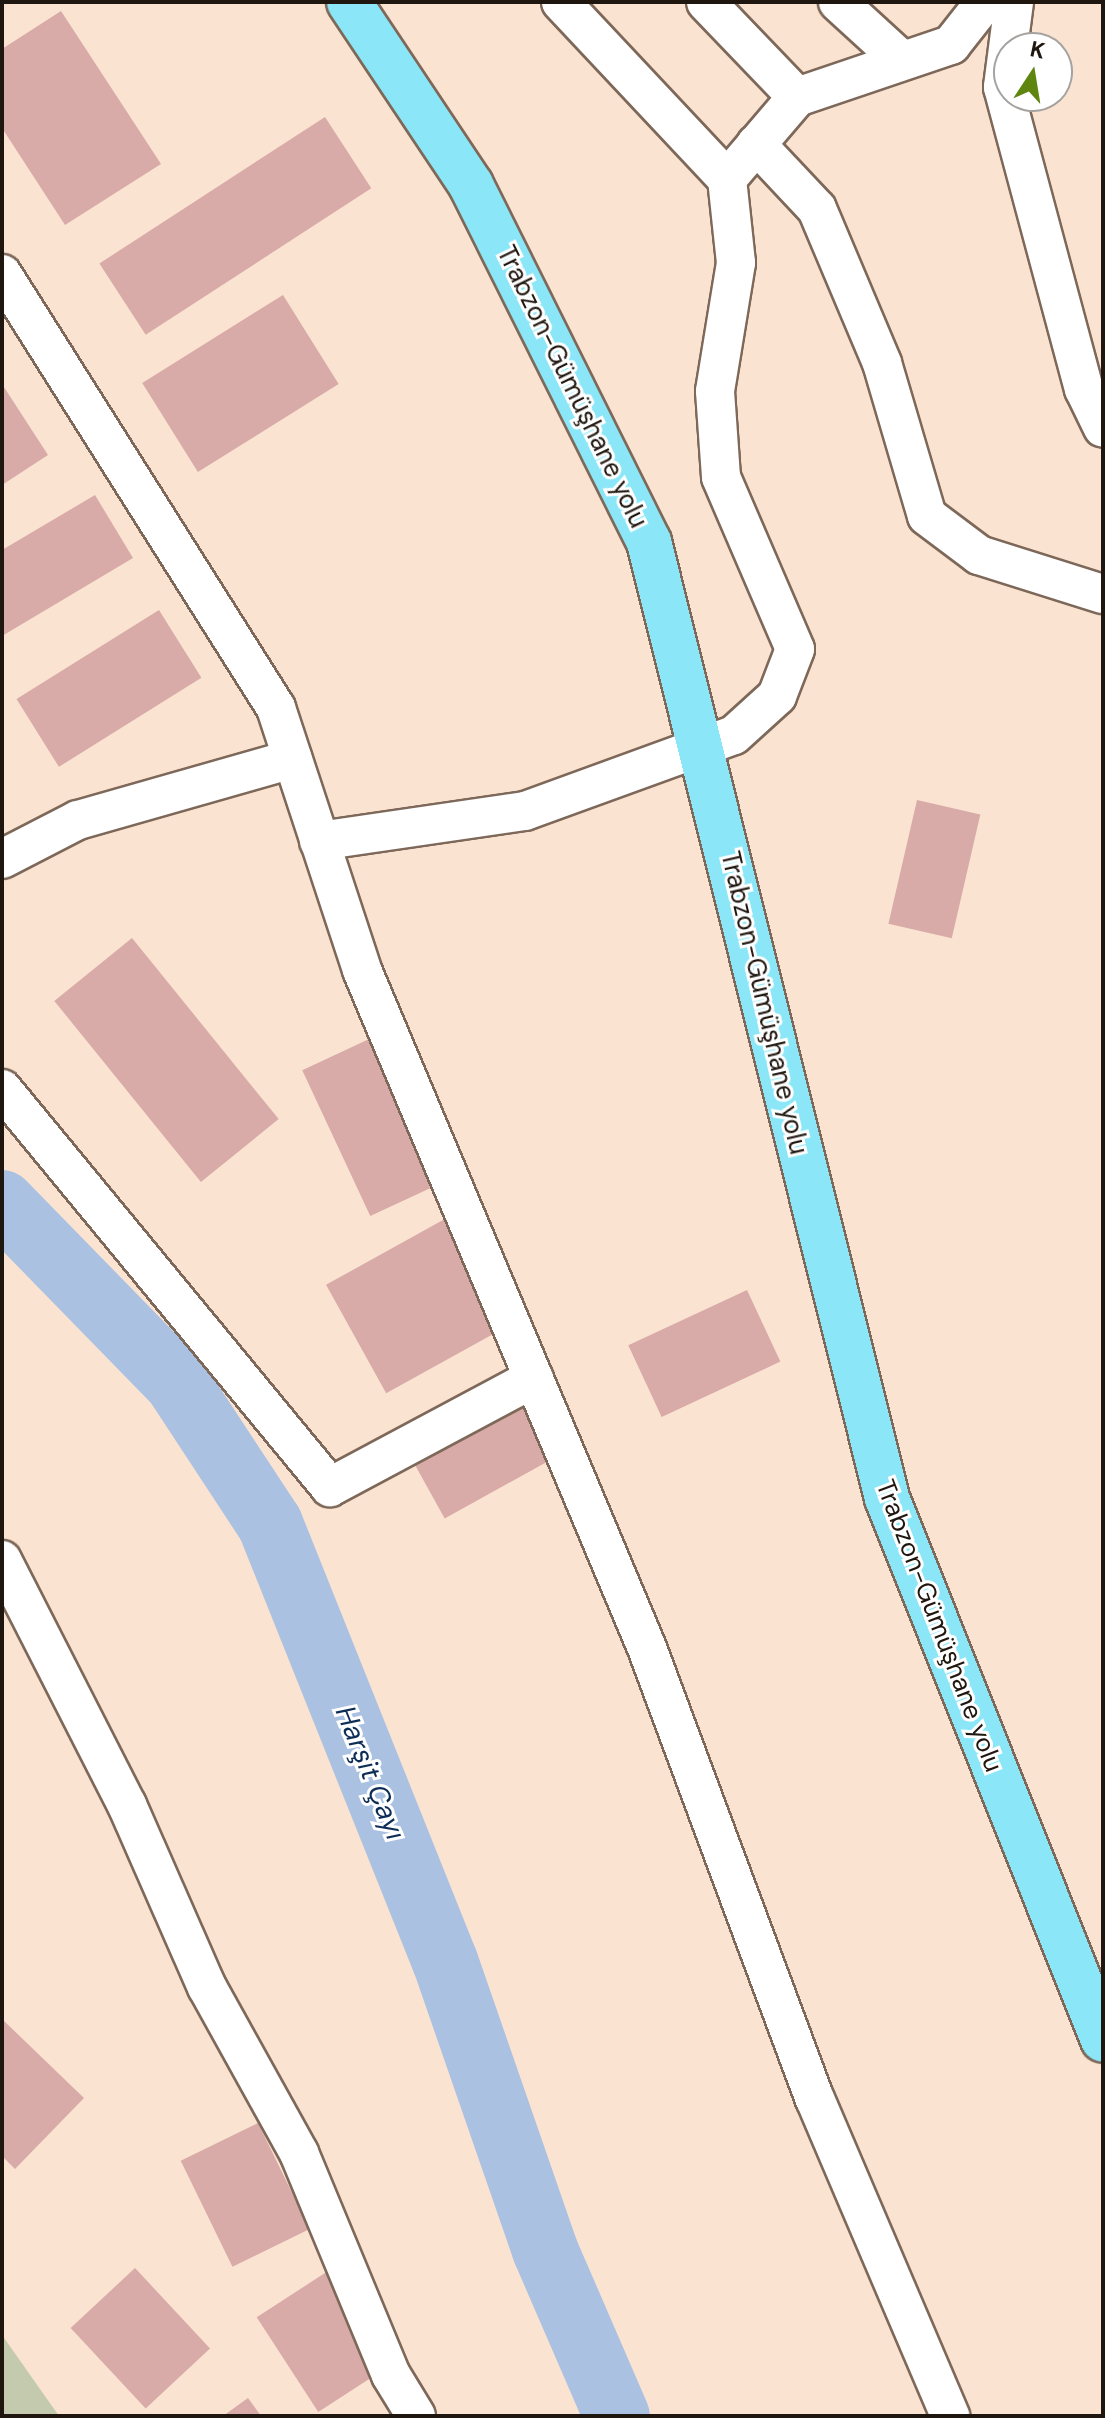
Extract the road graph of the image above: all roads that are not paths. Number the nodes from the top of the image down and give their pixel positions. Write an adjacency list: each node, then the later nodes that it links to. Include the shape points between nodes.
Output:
1 (349, 2): 14 (main road, Trabzon-Gümüşhane yolu, via 471,185 649,542)
2 (561, 2): 10 (street)
3 (706, 2): 8 (street)
4 (838, 2): 7 (street)
5 (985, 2): 7 (street, via 951,45)
6 (1014, 2): 12 (street, via 1003,87 1084,389)
7 (898, 57): 8 (street)
8 (797, 97): 9 (street)
9 (756, 144): 10 (street); 13 (street, via 817,209 882,363 927,516 979,555)
10 (727, 179): 14 (street, via 736,263 715,391 721,477 795,649 777,696 734,735)
11 (4, 281): 15 (street, via 276,708)
12 (1103, 428)
13 (1103, 594)
14 (701, 745): 16 (street, via 525,811); 21 (main road, Trabzon-Gümüşhane yolu, via 887,1498)
15 (292, 759): 16 (street); 17 (street, via 78,820)
16 (319, 841): 19 (street, via 362,970)
17 (2, 859)
18 (2, 1089): 19 (street, via 330,1487)
19 (534, 1378): 23 (street, via 647,1648 815,2099)
20 (2, 1560): 22 (street, via 127,1805 207,1987 299,2153 391,2375)
21 (1103, 2040)
22 (416, 2416)
23 (950, 2416)

